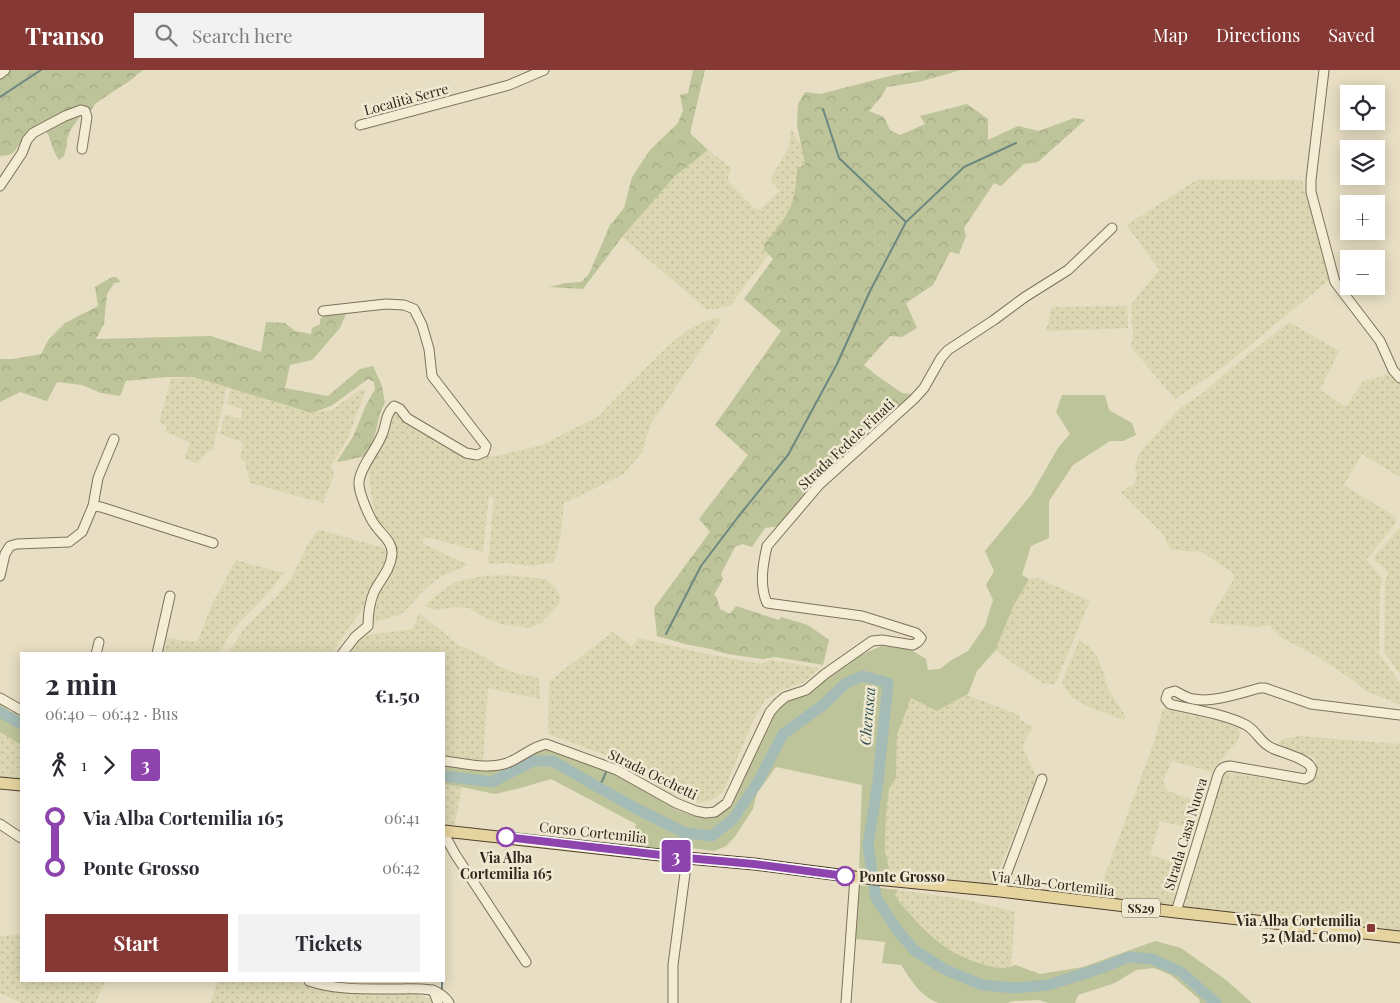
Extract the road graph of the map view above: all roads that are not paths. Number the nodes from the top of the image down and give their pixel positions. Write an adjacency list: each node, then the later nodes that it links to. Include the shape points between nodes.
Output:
1 (5, 70): 4 (street)
2 (544, 70): 5 (street, Località Serre, via 509,85)
3 (1324, 70): 10 (street, via 1311,192 1335,282 1380,341)
4 (0, 74)
5 (360, 125)
6 (82, 149): 7 (street, via 87,117 81,110 26,140 22,153)
7 (0, 186)
8 (1112, 228): 16 (street, Strada Fedele Finati, via 1062,275 948,350 914,399 819,485 767,546 762,584 767,603 862,616 916,633)
9 (323, 311): 20 (street, via 386,304 404,305 414,310 429,348 432,376 486,446 484,452 477,455 466,452 407,418 400,409 394,406 388,412 382,435 358,484 371,519 387,538 393,553 369,606 368,626)
10 (1400, 378)
11 (114, 439): 12 (street, via 98,478)
12 (93, 506): 13 (street); 14 (street, via 82,532 69,542 10,546)
13 (213, 543)
14 (0, 576)
15 (170, 596): 19 (street)
16 (921, 638): 24 (street, Strada Occhetti, via 913,645 872,641 806,690 785,697 770,712 727,803 715,812 696,811 676,803 617,770 546,744 494,766)
17 (99, 642): 18 (street)
18 (96, 652)
19 (157, 652)
20 (344, 652)
21 (0, 698): 22 (street)
22 (20, 709)
23 (1400, 715): 35 (street, Strada Casa Nuova, via 1311,704 1265,688 1219,699 1195,700 1174,691 1168,693 1166,699 1170,704 1218,715 1247,726 1270,748 1308,762 1312,769 1305,779 1230,766 1221,769)
24 (445, 761)
25 (1042, 779): 34 (street)
26 (0, 782): 27 (main road)
27 (20, 785)
28 (0, 824): 31 (street)
29 (445, 832): 32 (main road, Corso Cortemilia / SS29)
30 (445, 834): 37 (street)
31 (20, 837)
32 (687, 858): 33 (main road, Corso Cortemilia / SS29); 41 (street, via 673,965)
33 (857, 878): 34 (main road, Via Alba-Cortemilia / SS29); 42 (street)
34 (1000, 891): 35 (main road, Via Alba-Cortemilia / SS29)
35 (1176, 912): 36 (main road, Via Alba-Cortemilia / SS29)
36 (1400, 937)
37 (526, 962)
38 (312, 982): 39 (street, via 337,988)
39 (392, 985): 40 (street, via 416,988)
40 (441, 998)
41 (673, 1003)
42 (846, 1003)

